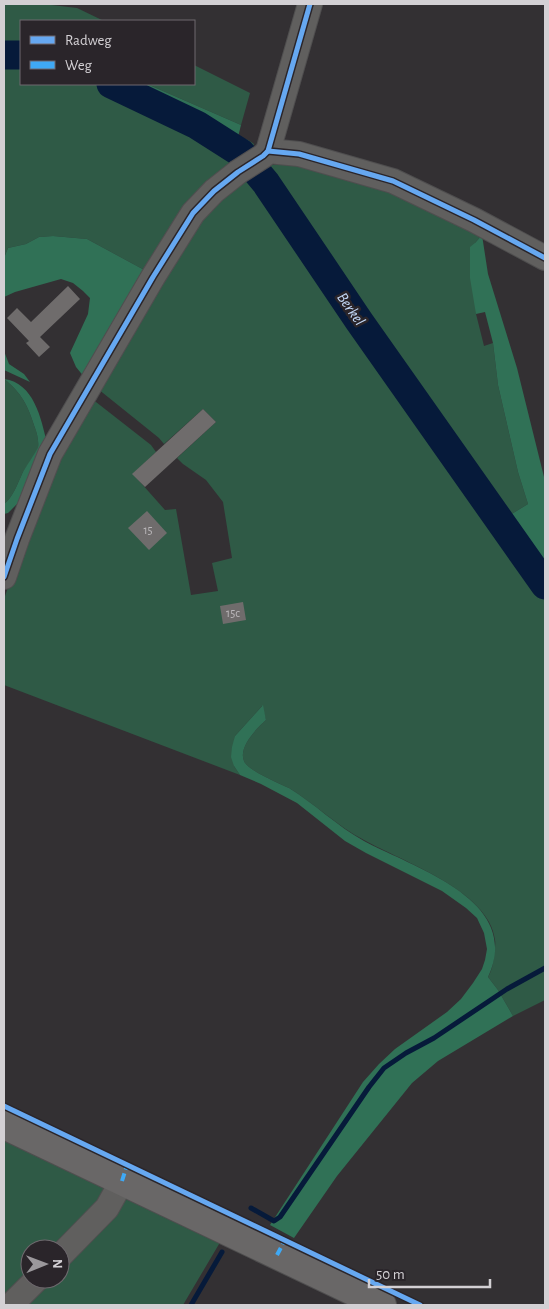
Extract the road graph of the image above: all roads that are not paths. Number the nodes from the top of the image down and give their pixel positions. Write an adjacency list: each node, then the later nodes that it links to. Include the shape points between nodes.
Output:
1 (310, 4): 2 (street)
2 (266, 154): 3 (street, via 299,154 393,181); 4 (street, via 214,191 192,213 152,277 50,454)
3 (545, 258)
4 (4, 577)
5 (4, 1125): 6 (main road)
6 (122, 1181): 7 (street, via 107,1208); 10 (main road)
7 (70, 1246)
8 (27, 1289): 9 (street)
9 (11, 1305)
10 (382, 1305)

